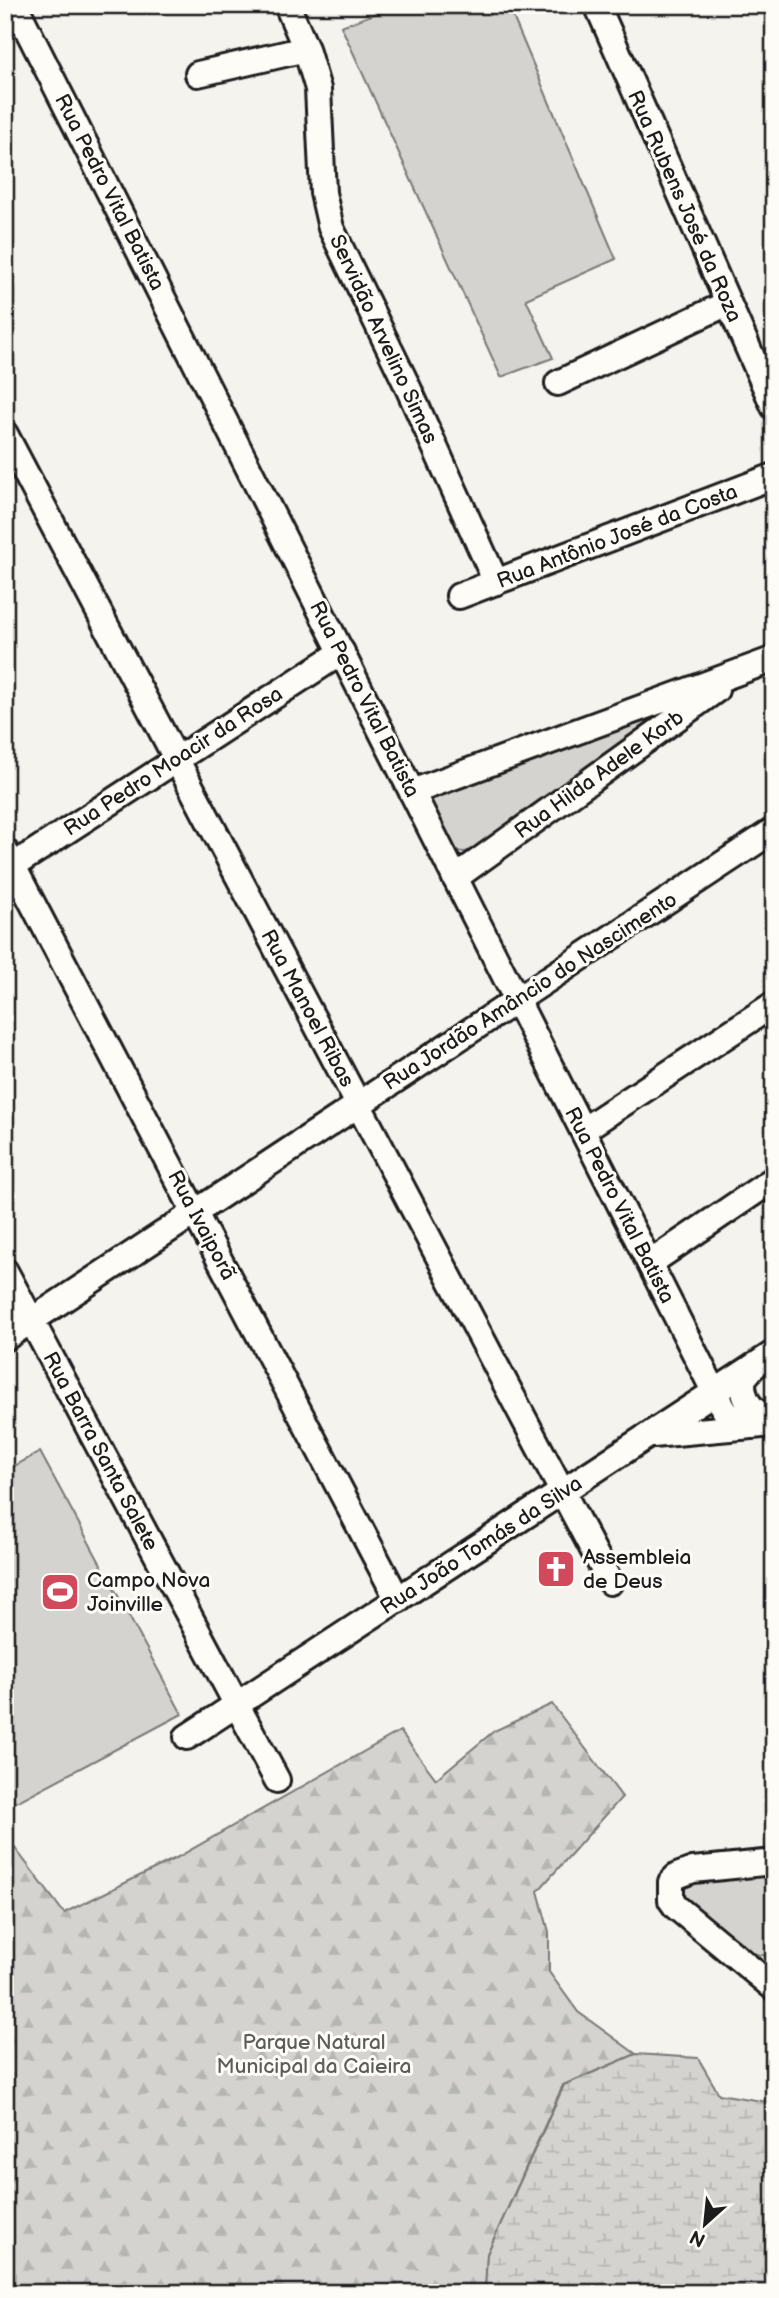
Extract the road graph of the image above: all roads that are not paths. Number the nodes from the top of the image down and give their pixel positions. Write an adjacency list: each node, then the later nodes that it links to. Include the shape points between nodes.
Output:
1 (15, 5): 13 (street, Rua Pedro Vital Batista)
2 (287, 5): 4 (street, Servidão Arvelino Simas)
3 (597, 5): 6 (street, Rua Rubens José da Roza)
4 (306, 49): 5 (street); 11 (street, Servidão Arvelino Simas, via 318,89 323,193 331,228)
5 (198, 74)
6 (728, 303): 7 (street); 8 (street, Rua Rubens José da Roza)
7 (558, 383)
8 (774, 407)
9 (5, 434): 16 (street, Rua Manoel Ribas)
10 (774, 476): 11 (street, Rua Antônio José da Costa)
11 (496, 582): 12 (street, Rua Antônio José da Costa)
12 (459, 596)
13 (342, 652): 16 (street, Rua Pedro Moacir da Rosa); 17 (street, Rua Pedro Vital Batista)
14 (774, 659): 15 (street)
15 (742, 671): 17 (street); 20 (street, Rua Hilda Adele Korb)
16 (176, 759): 19 (street, Rua Pedro Moacir da Rosa); 23 (street, Rua Manoel Ribas)
17 (412, 792): 20 (street, Rua Pedro Vital Batista)
18 (774, 830): 21 (street, Rua Jordão Amâncio do Nascimento)
19 (8, 863): 26 (street, Rua Ivaiporã)
20 (456, 878): 21 (street, Rua Pedro Vital Batista)
21 (517, 1000): 23 (street, Rua Jordão Amâncio do Nascimento); 24 (street, Rua Pedro Vital Batista)
22 (774, 1004): 24 (street)
23 (358, 1104): 26 (street, Rua Jordão Amâncio do Nascimento); 35 (street, Rua Manoel Ribas)
24 (583, 1130): 27 (street, Rua Pedro Vital Batista)
25 (774, 1179): 27 (street)
26 (195, 1212): 29 (street, Rua Jordão Amâncio do Nascimento); 37 (street, Rua Ivaiporã)
27 (650, 1263): 32 (street, Rua Pedro Vital Batista)
28 (5, 1271): 29 (street, Rua Barra Santa Salete)
29 (32, 1320): 30 (street, Rua Jordão Amâncio do Nascimento); 38 (street, Rua Barra Santa Salete)
30 (5, 1338)
31 (764, 1360): 32 (street, Rua João Tomás da Silva); 33 (street, via 743,1378 745,1401)
32 (715, 1392): 33 (street, Rua Pedro Vital Batista, via 727,1414); 34 (street, Rua João Tomás da Silva)
33 (766, 1424): 34 (street)
34 (649, 1435): 35 (street, Rua João Tomás da Silva)
35 (563, 1492): 36 (street, Rua Manoel Ribas); 37 (street, Rua João Tomás da Silva)
36 (610, 1581)
37 (398, 1600): 38 (street, Rua João Tomás da Silva)
38 (237, 1705): 39 (street, Rua João Tomás da Silva); 40 (street, Rua Barra Santa Salete)
39 (187, 1737)
40 (277, 1780)
41 (774, 1862): 42 (street, via 693,1870 671,1882 671,1900 676,1907)
42 (774, 1988)

